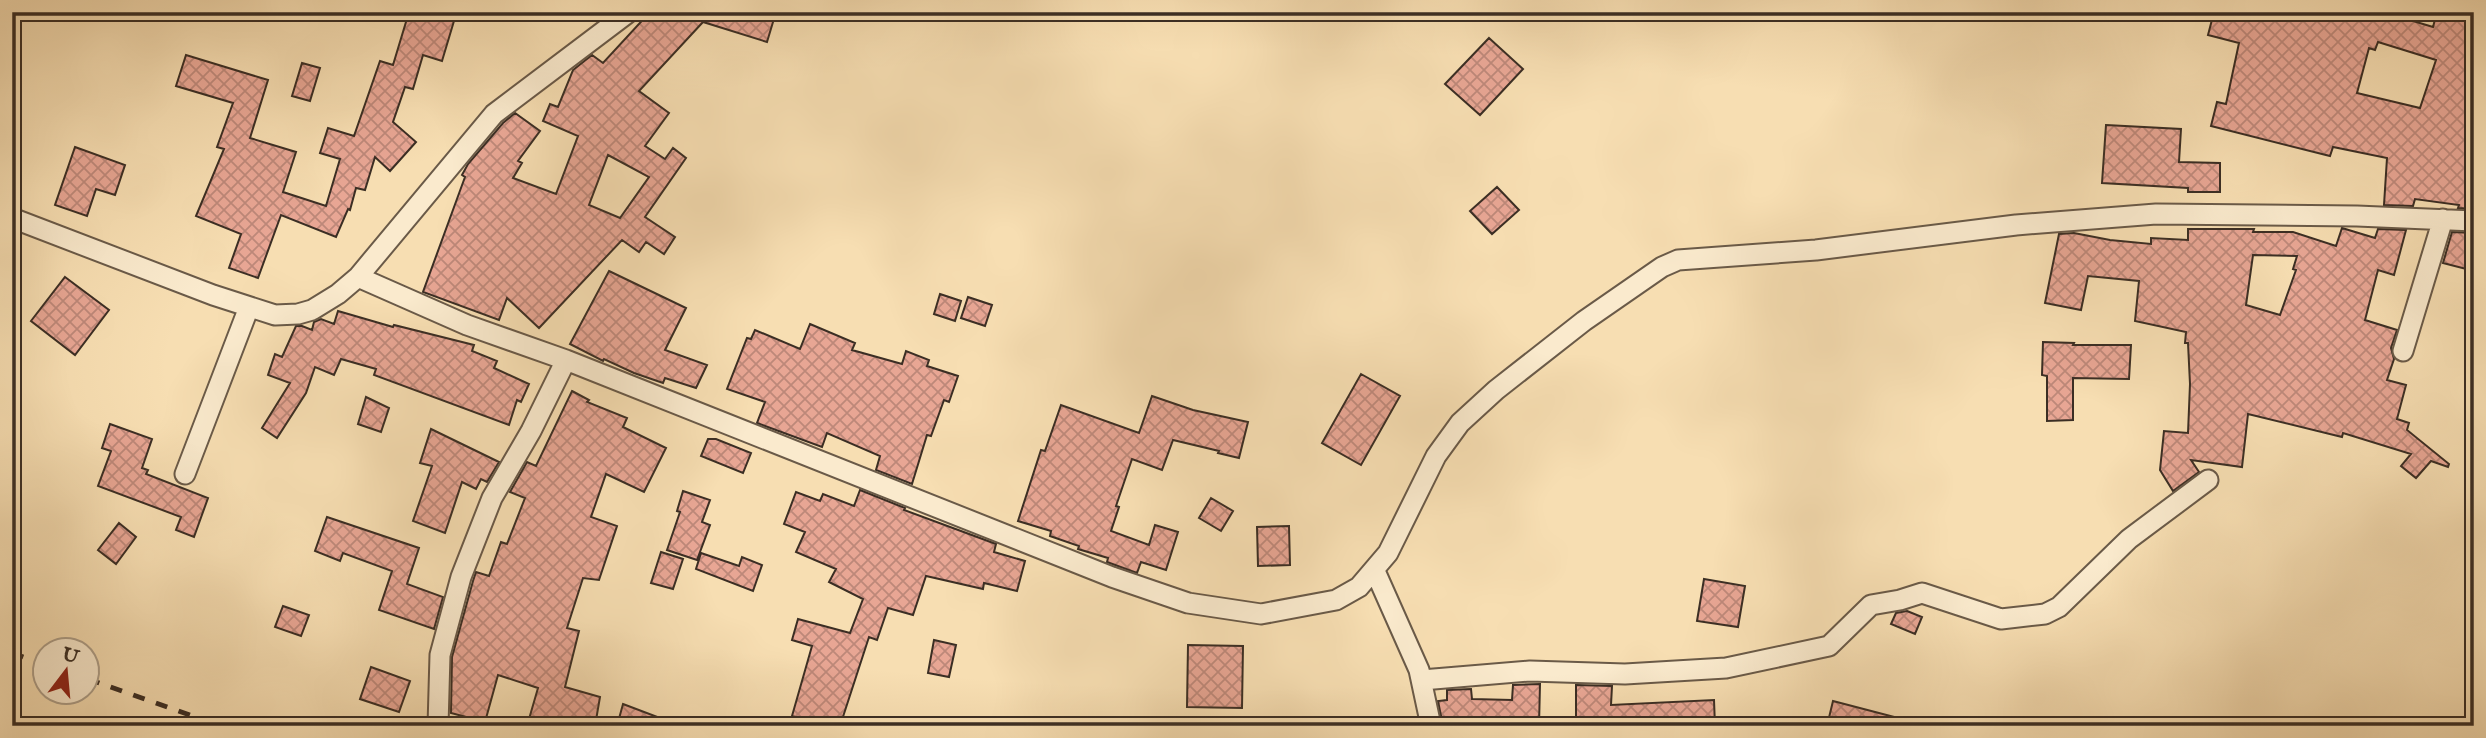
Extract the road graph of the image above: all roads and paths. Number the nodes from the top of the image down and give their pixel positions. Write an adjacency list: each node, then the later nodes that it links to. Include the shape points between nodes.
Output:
1 (629, 12): 5 (street, via 494,114)
2 (12, 218): 6 (street)
3 (2443, 219): 4 (street); 7 (street); 11 (street, via 2156,214 1678,260 1584,321 1460,423 1436,456)
4 (2474, 221)
5 (358, 277): 6 (street, via 338,294 298,314 275,315); 8 (street, via 467,325)
6 (249, 307): 9 (street)
7 (2403, 351)
8 (566, 360): 11 (street, via 1188,603 1261,614 1336,600); 13 (street, via 492,498 461,577 440,655)
9 (186, 474)
10 (2208, 480): 12 (street, via 2129,539 2059,607 2045,614 1995,618 1922,593 1871,605 1829,646 1726,668 1625,674 1530,671)
11 (1375, 571): 12 (street)
12 (1422, 680): 14 (street)
13 (438, 726)
14 (1431, 726)

